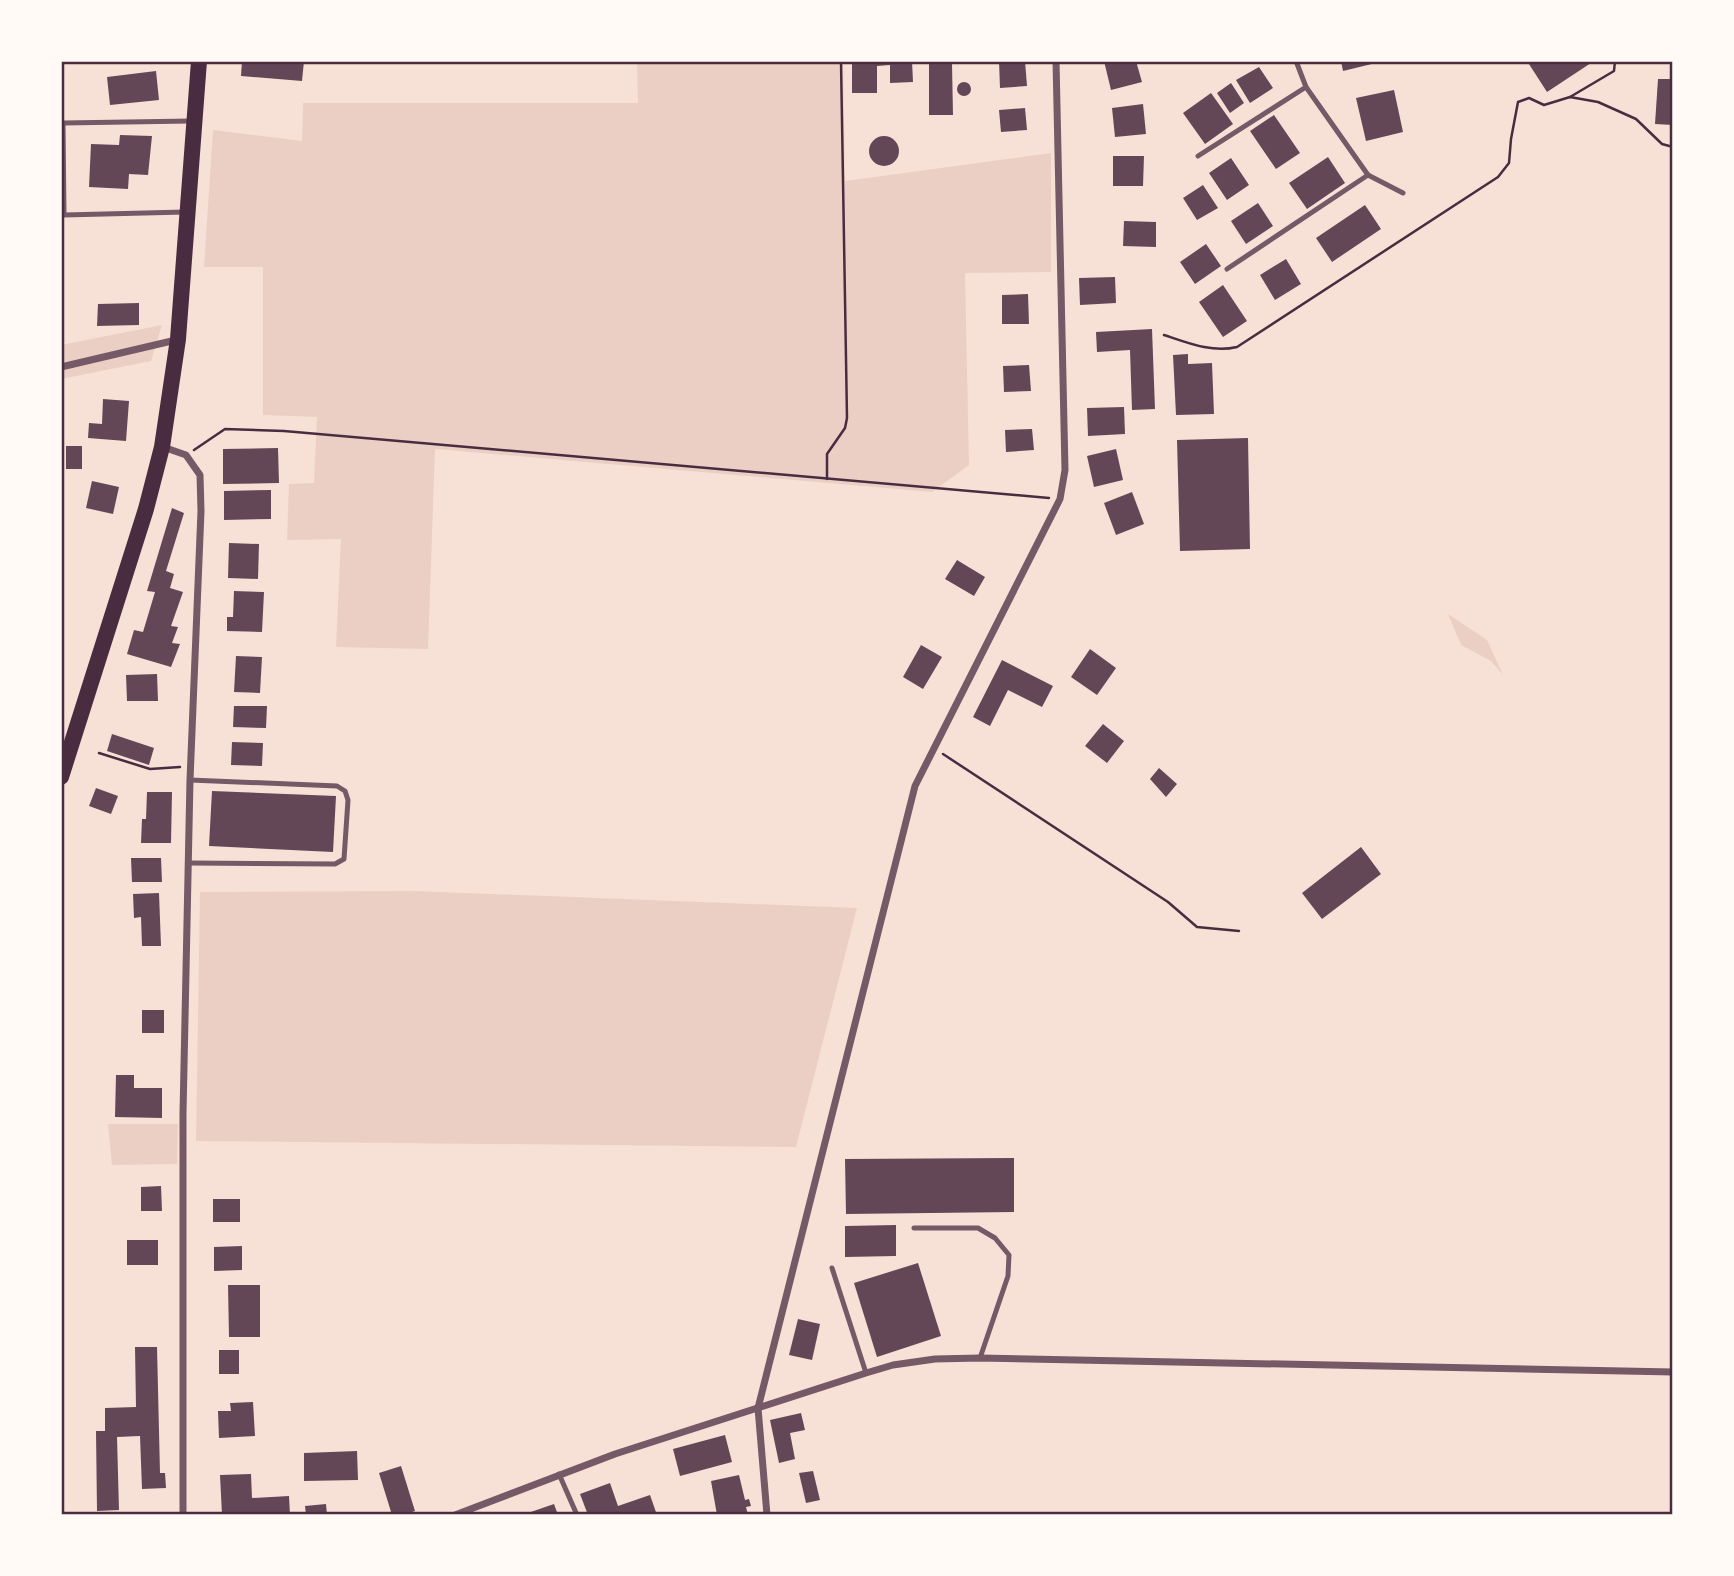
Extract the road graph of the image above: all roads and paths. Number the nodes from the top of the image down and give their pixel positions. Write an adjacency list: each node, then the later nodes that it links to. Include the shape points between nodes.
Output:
1 (199, 61): 8 (main road)
2 (841, 61): 21 (path, via 846,418 840,437 827,454)
3 (1056, 61): 22 (street, via 1065,470)
4 (1296, 61): 6 (lane)
5 (1615, 61): 7 (path, via 1614,71)
6 (1306, 87): 11 (lane); 12 (lane)
7 (1570, 97): 10 (path, via 1598,102 1636,119 1662,144); 16 (path, via 1545,105 1529,98 1518,102 1509,163 1498,177 1237,347 1222,351)
8 (195, 121): 9 (lane, via 63,123); 14 (main road)
9 (62, 138): 14 (lane, via 64,215)
10 (1673, 147)
11 (1198, 156)
12 (1368, 175): 13 (lane); 15 (lane)
13 (1403, 193)
14 (188, 212): 17 (main road)
15 (1227, 269)
16 (1164, 335)
17 (178, 339): 18 (street); 19 (main road)
18 (61, 367)
19 (162, 447): 20 (street); 26 (main road)
20 (186, 455): 21 (path, via 225,429 284,431); 25 (street, via 200,475 201,512)
21 (827, 479): 22 (path)
22 (1060, 499): 23 (street)
23 (934, 748): 29 (path, via 1168,902 1197,927); 35 (street, via 915,786)
24 (99, 752): 25 (path, via 150,769)
25 (191, 766): 27 (street)
26 (61, 777)
27 (190, 780): 28 (street); 28 (lane, via 337,786 348,800 344,859 335,864)
28 (189, 863): 37 (street, via 183,1114)
29 (1239, 932)
30 (914, 1228): 32 (lane, via 978,1228 995,1238 1009,1255 1009,1276)
31 (832, 1268): 34 (lane)
32 (980, 1358): 33 (street); 34 (street, via 935,1359)
33 (1673, 1372)
34 (866, 1373): 35 (street)
35 (758, 1408): 36 (street); 40 (street)
36 (559, 1474): 38 (street); 39 (lane)
37 (183, 1515)
38 (455, 1515)
39 (577, 1515)
40 (767, 1515)

